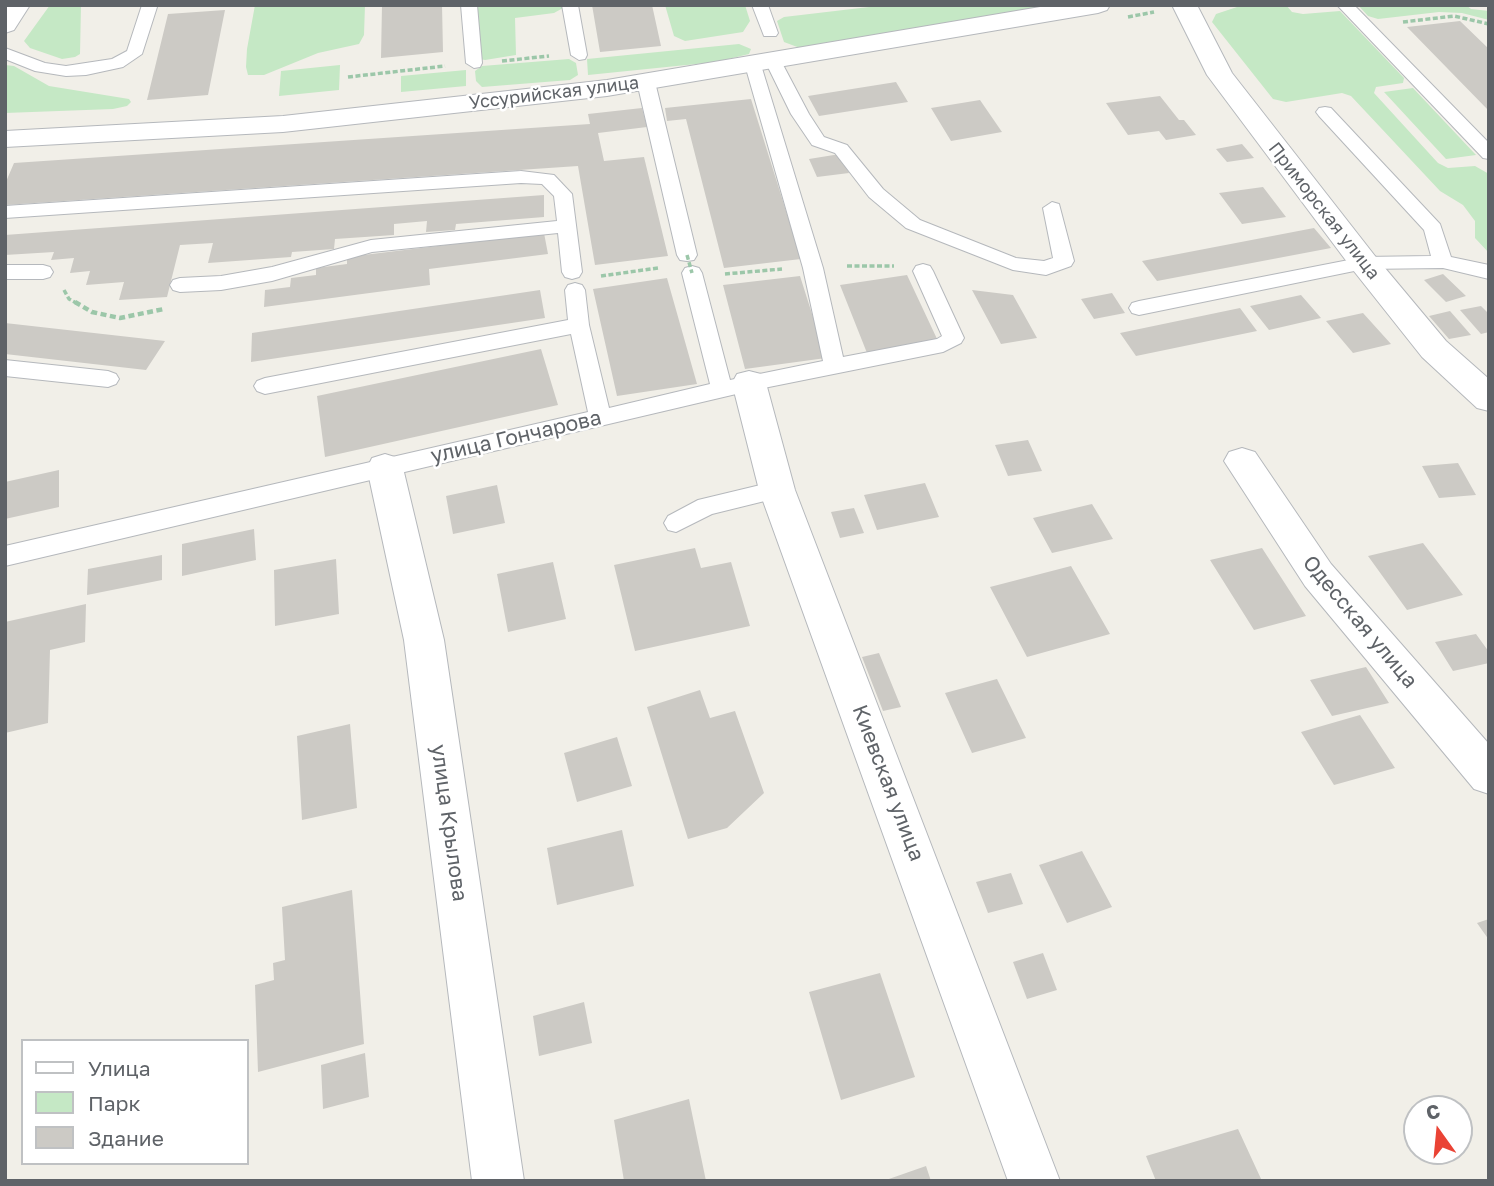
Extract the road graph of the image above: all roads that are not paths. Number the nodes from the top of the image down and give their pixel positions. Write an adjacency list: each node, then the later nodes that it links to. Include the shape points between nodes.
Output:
1 (18, 5): 9 (street)
2 (469, 5): 13 (lane)
3 (570, 5): 12 (lane)
4 (760, 5): 10 (lane)
5 (1098, 5): 14 (street, Уссурийская улица)
6 (1184, 5): 25 (street, Приморская улица, via 1220,75)
7 (1345, 5): 20 (lane)
8 (149, 7): 11 (lane, via 134,54 117,63 66,71)
9 (5, 24)
10 (770, 33)
11 (5, 53)
12 (579, 55)
13 (474, 63)
14 (763, 63): 15 (street, Уссурийская улица); 17 (lane); 18 (lane)
15 (646, 82): 19 (street, Уссурийская улица, via 283,124); 37 (lane, via 689,264)
16 (1325, 112): 24 (lane, via 1433,228)
17 (800, 114): 18 (lane); 21 (lane, via 818,141 841,149 900,216 1013,264 1046,268 1064,261)
18 (768, 118): 33 (lane, via 813,268)
19 (5, 139)
20 (1489, 154)
21 (1052, 208)
22 (5, 212): 23 (lane, via 521,177 547,178 563,194)
23 (568, 226): 30 (lane, via 371,246 272,274); 32 (lane)
24 (1443, 262): 25 (lane); 29 (lane)
25 (1364, 263): 31 (lane); 38 (street, Приморская улица, via 1434,349)
26 (923, 271): 33 (lane, улица Гончарова, via 954,338 943,345)
27 (5, 272): 28 (lane)
28 (43, 272)
29 (1489, 272)
30 (180, 285)
31 (1139, 308)
32 (579, 325): 36 (lane); 39 (lane)
33 (834, 365): 37 (lane, улица Гончарова)
34 (5, 368): 35 (lane)
35 (108, 379)
36 (265, 386)
37 (735, 386): 39 (lane, улица Гончарова); 42 (street, Киевская улица)
38 (1489, 398)
39 (600, 417): 41 (lane, улица Гончарова)
40 (1242, 461): 45 (street, Одесская улица, via 1318,575)
41 (385, 468): 44 (lane, улица Гончарова); 46 (street, улица Крылова, via 424,640)
42 (778, 490): 43 (lane, via 706,506); 47 (street, Киевская улица)
43 (676, 523)
44 (5, 556)
45 (1489, 775)
46 (498, 1181)
47 (1034, 1181)

